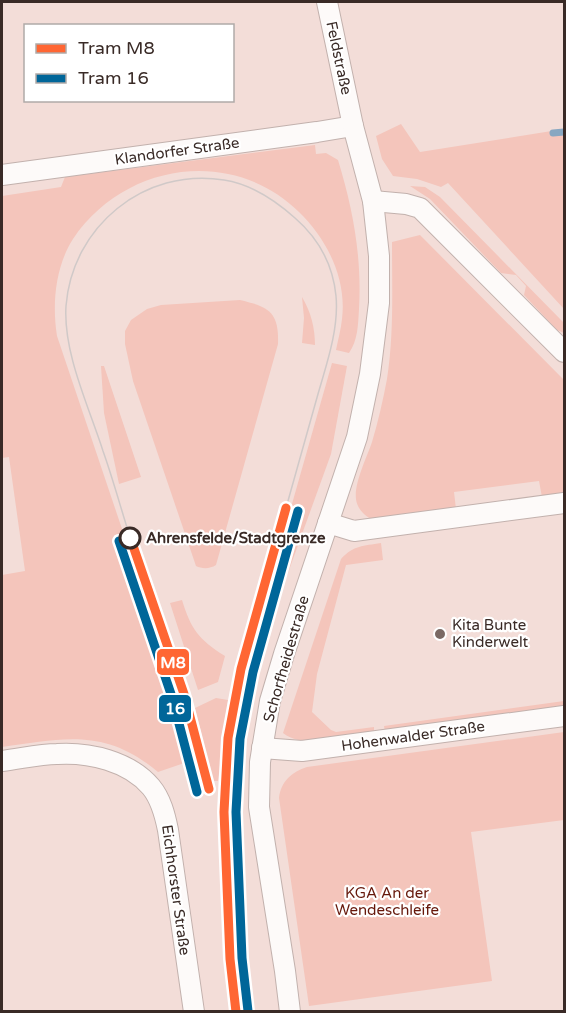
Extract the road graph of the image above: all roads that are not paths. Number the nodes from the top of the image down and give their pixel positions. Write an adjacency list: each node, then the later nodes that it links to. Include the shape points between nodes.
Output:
1 (327, 2): 2 (street, Feldstraße)
2 (352, 121): 3 (street, Klandorfer Straße, via 317,132); 4 (street, Schorfheidestraße)
3 (2, 175)
4 (373, 201): 5 (street, via 420,208); 7 (street, Schorfheidestraße, via 379,303 370,374 357,437)
5 (564, 352)
6 (564, 503): 7 (street, via 354,531)
7 (328, 523): 9 (street, Schorfheidestraße, via 270,701)
8 (564, 716): 9 (street, Hohenwalder Straße, via 302,751)
9 (262, 748): 12 (street, Schorfheidestraße, via 259,807)
10 (2, 761): 11 (street, Eichhorster Straße, via 54,754 86,755 126,768 152,788 163,807 168,830)
11 (194, 1011)
12 (290, 1011)

